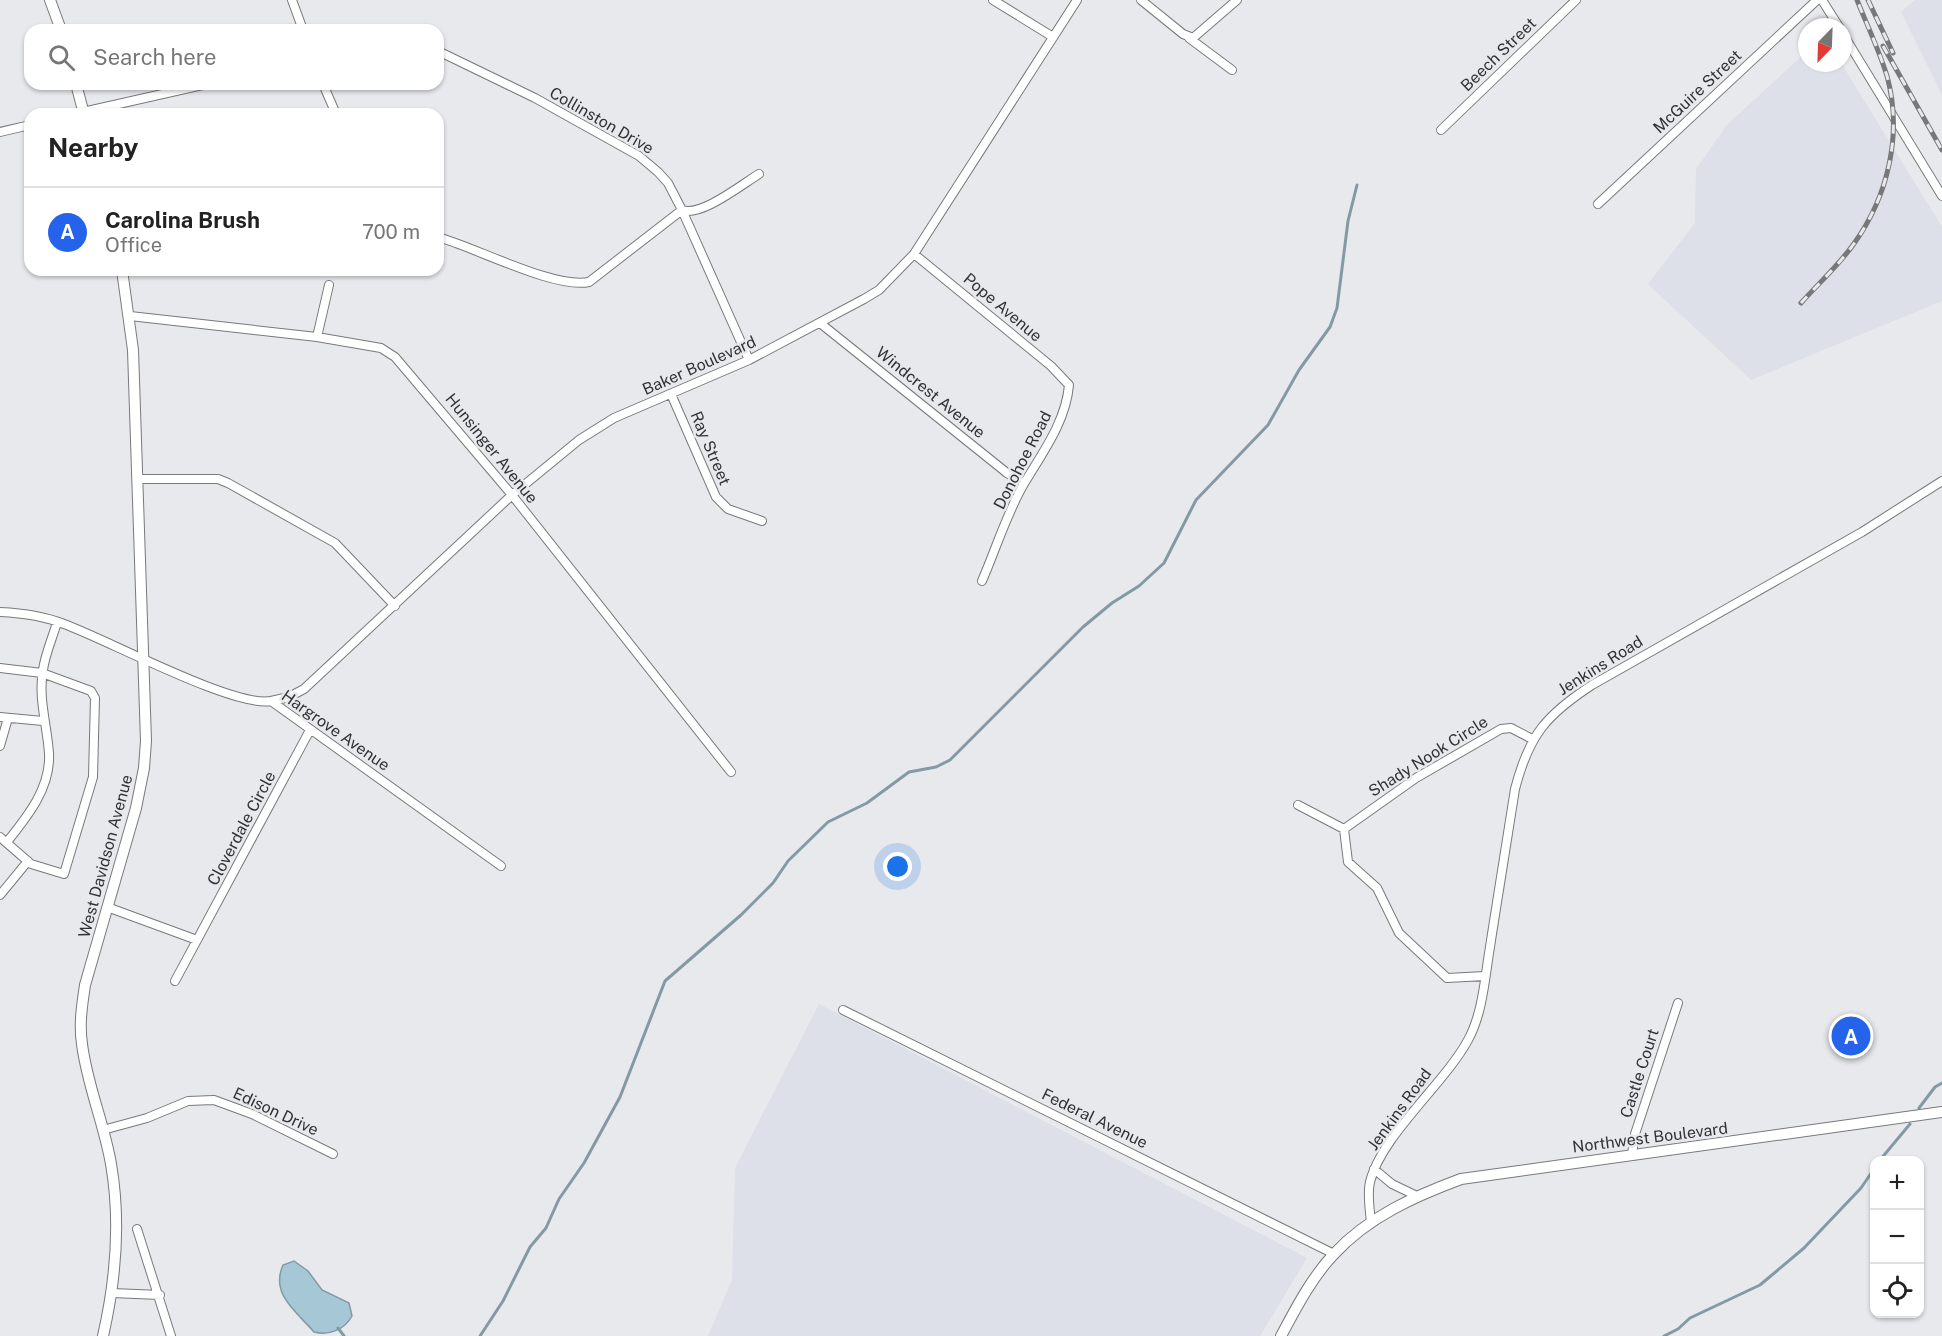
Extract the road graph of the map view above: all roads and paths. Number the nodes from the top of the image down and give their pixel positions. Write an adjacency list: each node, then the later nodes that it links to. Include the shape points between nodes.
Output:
1 (50, 0): 11 (street)
2 (292, 0): 12 (street)
3 (993, 0): 13 (street)
4 (1077, 0): 13 (street, Baker Boulevard)
5 (1141, 0): 14 (street)
6 (1237, 0): 14 (street, via 1203,32)
7 (1576, 0): 25 (street, Beech Street)
8 (1817, 0): 29 (street, McGuire Street)
9 (1822, 0): 10 (street)
10 (1833, 18)
11 (59, 24)
12 (301, 24)
13 (1053, 37): 32 (street, Baker Boulevard)
14 (1189, 38): 17 (street)
15 (1852, 49): 28 (street)
16 (444, 54): 30 (street, Collinston Drive, via 535,98 639,156 668,183)
17 (1232, 70)
18 (77, 90): 21 (street)
19 (181, 90): 22 (street)
20 (326, 90): 23 (street)
21 (80, 108)
22 (103, 108)
23 (333, 108)
24 (24, 126): 26 (street)
25 (1441, 130)
26 (0, 132)
27 (759, 174): 30 (street, via 701,208 690,213)
28 (1942, 196)
29 (1598, 204)
30 (682, 210): 31 (street, via 589,282 576,285 558,282); 38 (street, Collinston Drive)
31 (444, 239)
32 (914, 254): 36 (street, Baker Boulevard, via 879,290); 39 (street, Pope Avenue)
33 (123, 276): 35 (street, West Davidson Avenue)
34 (329, 285): 37 (street)
35 (130, 316): 37 (street, Hunsinger Avenue); 41 (street, West Davidson Avenue)
36 (820, 323): 38 (street, Baker Boulevard); 43 (street, Windcrest Avenue, via 1006,473)
37 (317, 337): 44 (street, Hunsinger Avenue, via 381,348 395,357)
38 (749, 360): 40 (street, Baker Boulevard)
39 (1069, 385): 43 (street, Donohoe Road, via 1068,401 1057,426)
40 (671, 394): 44 (street, Baker Boulevard, via 614,418 557,457); 45 (street, Ray Street, via 716,497 728,509)
41 (137, 479): 47 (street, via 218,479 228,483 334,543); 50 (street, West Davidson Avenue)
42 (1942, 481): 57 (street, Jenkins Road, via 1862,532 1592,685 1559,709)
43 (1024, 483): 46 (street, Donohoe Road)
44 (512, 495): 47 (street, Baker Boulevard); 59 (street, Hunsinger Avenue)
45 (762, 521)
46 (982, 581)
47 (395, 606): 53 (street, Baker Boulevard, via 304,689)
48 (0, 612): 49 (street, Hargrove Avenue)
49 (57, 622): 50 (street, Hargrove Avenue); 52 (street)
50 (144, 660): 53 (street, Hargrove Avenue, via 253,700); 66 (street, West Davidson Avenue, via 144,768)
51 (0, 668): 52 (street)
52 (42, 673): 55 (street); 63 (street, via 91,692 95,698 93,777 64,874)
53 (271, 701): 56 (street, Hargrove Avenue)
54 (4, 718): 55 (street); 58 (street)
55 (43, 721): 62 (street, via 49,754 43,786 35,807)
56 (310, 730): 64 (street, Hargrove Avenue); 67 (street, Cloverdale Circle)
57 (1532, 738): 61 (street, Shady Nook Circle, via 1511,728 1501,729 1416,778); 68 (street, Jenkins Road, via 1515,789)
58 (0, 746)
59 (731, 772)
60 (1298, 805): 61 (street)
61 (1344, 829): 68 (street, via 1348,862 1377,888 1399,933 1447,978)
62 (3, 840): 63 (street)
63 (28, 861): 65 (street)
64 (501, 866)
65 (0, 895)
66 (106, 907): 67 (street); 73 (street, West Davidson Avenue, via 85,985 81,1028 84,1058)
67 (197, 940): 69 (street, Cloverdale Circle)
68 (1485, 976): 76 (street, Jenkins Road, via 1469,1039)
69 (176, 981)
70 (1678, 1003): 75 (street, Castle Court)
71 (843, 1010): 80 (street, Federal Avenue)
72 (1942, 1112): 75 (street, Northwest Boulevard)
73 (103, 1130): 74 (street, Edison Drive, via 188,1101 214,1100); 81 (street, West Davidson Avenue, via 116,1211)
74 (333, 1154)
75 (1632, 1154): 77 (street, Northwest Boulevard, via 1478,1175)
76 (1374, 1169): 77 (street, Jenkins Road, via 1392,1184); 78 (street, Jenkins Road, via 1369,1193)
77 (1417, 1196): 78 (street, Northwest Boulevard)
78 (1371, 1223): 80 (street)
79 (137, 1229): 82 (street)
80 (1334, 1254): 85 (street)
81 (112, 1293): 82 (street); 83 (street, West Davidson Avenue)
82 (160, 1295): 84 (street)
83 (103, 1336)
84 (171, 1336)
85 (1281, 1336)

